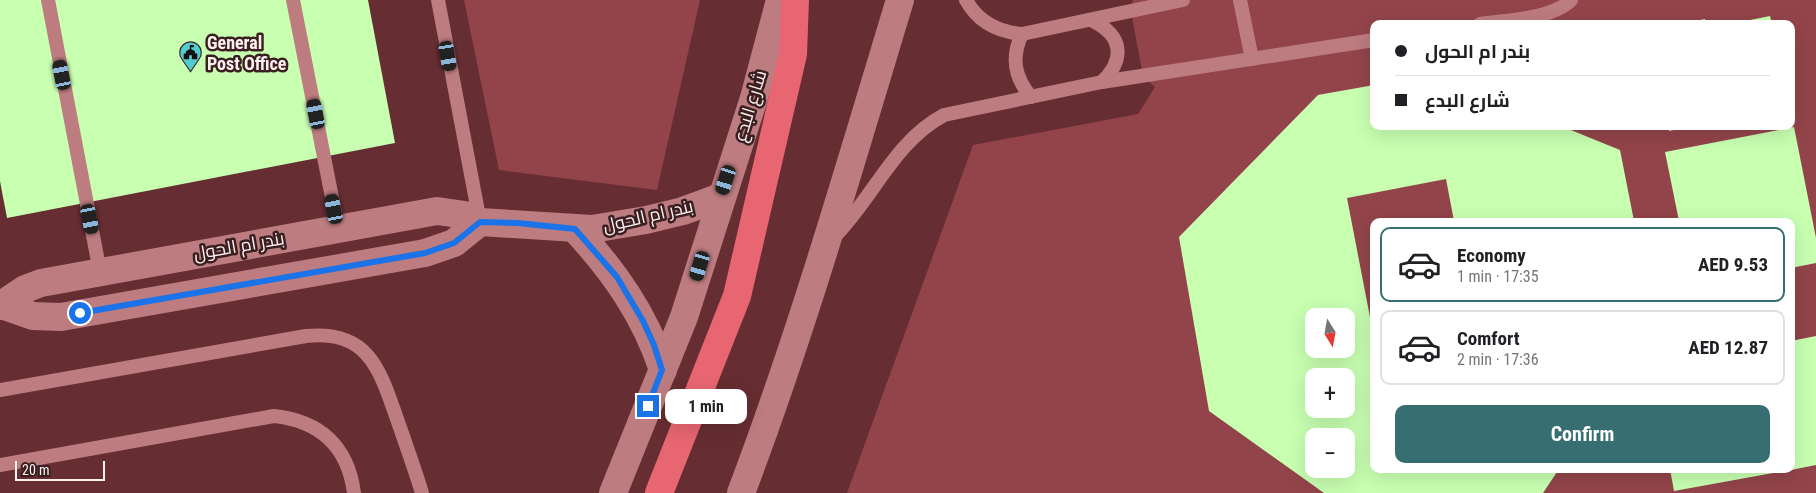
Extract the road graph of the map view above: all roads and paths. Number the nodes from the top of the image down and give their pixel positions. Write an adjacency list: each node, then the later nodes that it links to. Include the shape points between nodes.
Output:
1 (48, 0): 23 (lane)
2 (293, 0): 20 (lane)
3 (438, 0): 19 (lane)
4 (780, 0): 18 (street, شارع البدع, via 754,98)
5 (795, 0): 31 (highway, via 793,54 737,296)
6 (900, 0): 22 (street)
7 (966, 0): 13 (lane, via 980,18 993,27)
8 (1184, 0): 12 (lane)
9 (1240, 0): 15 (lane)
10 (1571, 0): 11 (lane, via 1563,8)
11 (1504, 20)
12 (1093, 21): 13 (lane); 16 (lane, via 1107,28 1116,41 1118,57 1113,71)
13 (1022, 34): 17 (lane, via 1017,44 1015,67 1018,78)
14 (1370, 41): 15 (lane)
15 (1252, 59): 16 (lane)
16 (1102, 82): 17 (lane)
17 (1031, 97): 22 (lane, via 960,110 927,124 892,161)
18 (721, 197): 21 (street, بندر ام الحول, via 646,220); 25 (street, شارع البدع, via 684,317)
19 (480, 222): 20 (street, بندر ام الحول, via 465,215 437,211); 21 (street, بندر ام الحول); 24 (street, بندر ام الحول, via 461,238 440,249 406,257 61,317 33,316)
20 (338, 228): 23 (street, بندر ام الحول)
21 (575, 229): 25 (street, بندر ام الحول, via 617,277 643,321)
22 (826, 245): 32 (street, via 766,428)
23 (100, 272): 24 (street, بندر ام الحول, via 41,283 13,296)
24 (1, 306)
25 (662, 370): 30 (street, شارع البدع)
26 (0, 390): 29 (lane, via 306,336 339,337 365,352 381,374)
27 (0, 465): 28 (lane, via 274,416 307,423 332,441 348,465)
28 (354, 493)
29 (422, 493)
30 (613, 493)
31 (659, 493)
32 (741, 493)

